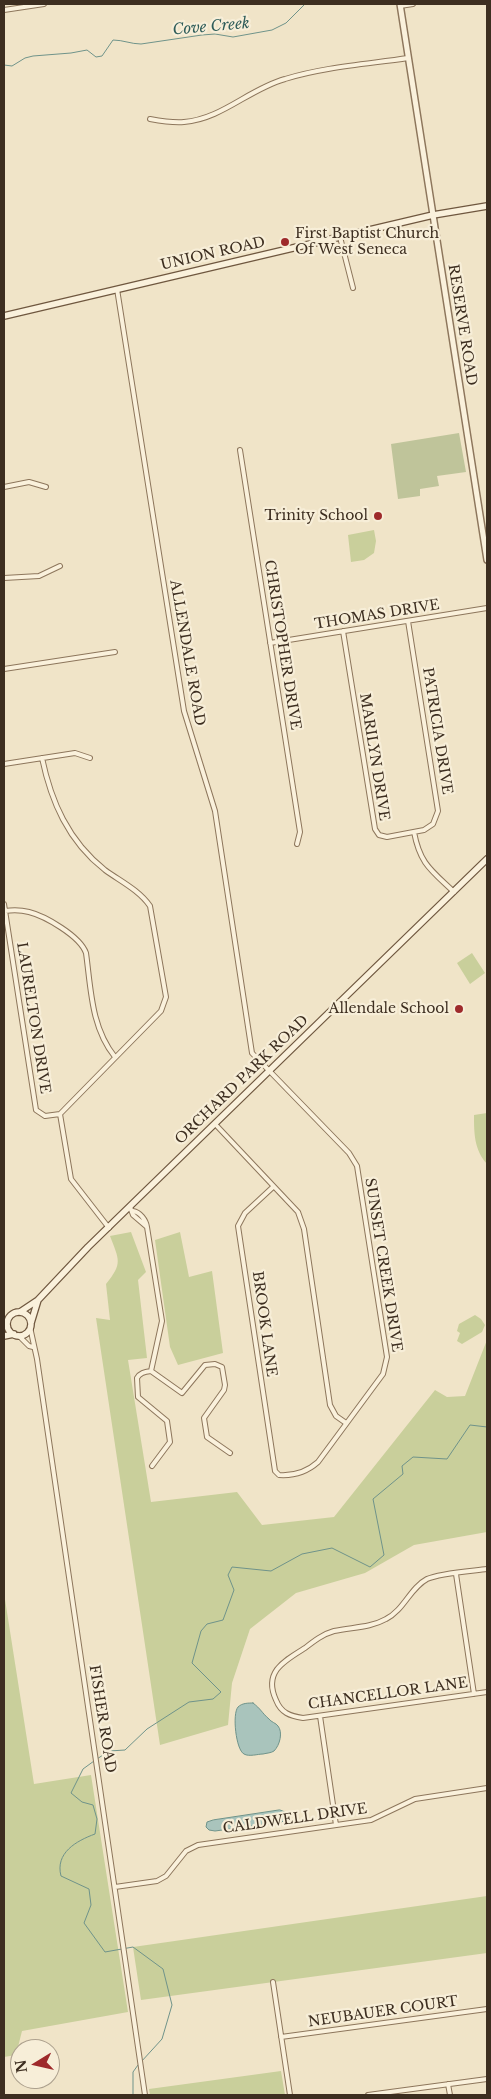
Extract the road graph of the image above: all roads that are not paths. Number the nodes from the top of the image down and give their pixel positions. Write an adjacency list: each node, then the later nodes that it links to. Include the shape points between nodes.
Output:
1 (44, 4): 4 (street)
2 (413, 4): 3 (street)
3 (400, 5): 5 (street, RESERVE ROAD)
4 (4, 10)
5 (408, 58): 6 (street, via 283,79 218,112 192,121); 8 (street, RESERVE ROAD)
6 (150, 119)
7 (487, 206): 8 (main road, UNION ROAD)
8 (433, 215): 9 (main road, UNION ROAD); 16 (street, RESERVE ROAD)
9 (340, 237): 10 (street); 11 (main road, UNION ROAD)
10 (353, 288)
11 (117, 289): 12 (main road, UNION ROAD); 35 (street, ALLENDALE ROAD, via 184,711 215,812 252,1053)
12 (4, 316)
13 (240, 450): 22 (street, CHRISTOPHER DRIVE)
14 (4, 487): 15 (street, via 29,482)
15 (46, 487)
16 (487, 560)
17 (60, 566): 18 (street, via 39,576)
18 (4, 578)
19 (487, 608): 20 (street, THOMAS DRIVE)
20 (408, 621): 21 (street, THOMAS DRIVE); 28 (street, PATRICIA DRIVE, via 438,811 433,824)
21 (343, 631): 22 (street, THOMAS DRIVE); 28 (street, MARILYN DRIVE, via 375,830 383,837)
22 (270, 643): 29 (street, CHRISTOPHER DRIVE, via 300,832)
23 (115, 652): 24 (street)
24 (4, 669)
25 (42, 758): 26 (street, via 75,752); 27 (street); 34 (street, via 52,796 73,837 101,867 143,897 151,909 165,1002 161,1011)
26 (90, 758)
27 (4, 764)
28 (414, 832): 31 (street, via 424,863)
29 (297, 844)
30 (487, 858): 31 (main road, ORCHARD PARK ROAD)
31 (454, 892): 35 (main road, ORCHARD PARK ROAD)
32 (4, 904): 33 (street, LAURELTON DRIVE)
33 (5, 911): 34 (street, via 38,914 81,944 86,953 96,1023 102,1039); 36 (street, LAURELTON DRIVE, via 36,1110 46,1116)
34 (115, 1057): 36 (street)
35 (269, 1071): 37 (main road, ORCHARD PARK ROAD); 49 (street, SUNSET CREEK DRIVE, via 349,1153 357,1166 387,1357 383,1374)
36 (60, 1114): 40 (street, via 71,1179)
37 (215, 1124): 38 (street); 39 (main road, ORCHARD PARK ROAD)
38 (273, 1186): 49 (street, via 298,1212 304,1229 330,1405 336,1416); 52 (street, BROOK LANE, via 245,1214 238,1226 275,1471)
39 (132, 1209): 40 (main road, ORCHARD PARK ROAD); 48 (street, via 147,1227 162,1320)
40 (109, 1228): 41 (main road, ORCHARD PARK ROAD)
41 (38, 1300): 42 (main road, ORCHARD PARK ROAD); 44 (main road, ORCHARD PARK ROAD)
42 (20, 1312): 43 (main road, via 12,1314); 44 (main road, via 27,1314)
43 (6, 1324): 45 (main road)
44 (30, 1325): 45 (main road, via 24,1334); 47 (street, FISHER ROAD)
45 (16, 1334): 46 (main road); 47 (street)
46 (4, 1336)
47 (33, 1347): 60 (street, FISHER ROAD)
48 (151, 1371): 50 (street, via 182,1393 205,1365 222,1367 224,1390 204,1418 207,1436); 51 (street, via 137,1378 138,1397 167,1421 170,1442)
49 (346, 1423): 52 (street, SUNSET CREEK DRIVE, via 310,1469)
50 (230, 1453)
51 (152, 1466)
52 (279, 1475)
53 (487, 1569): 54 (street, CHANCELLOR LANE)
54 (456, 1574): 56 (street); 57 (street, CHANCELLOR LANE, via 426,1580 387,1619 327,1634 279,1665 271,1691 278,1705 288,1715 302,1718)
55 (487, 1692): 56 (street, CHANCELLOR LANE)
56 (474, 1694): 57 (street, CHANCELLOR LANE)
57 (320, 1716): 59 (street)
58 (487, 1788): 59 (street, CALDWELL DRIVE, via 415,1799 377,1818)
59 (336, 1825): 60 (street, CALDWELL DRIVE, via 198,1845 186,1852 166,1876 157,1881)
60 (115, 1886): 66 (street, FISHER ROAD)
61 (273, 1982): 63 (street)
62 (487, 2009): 63 (street, NEUBAUER COURT)
63 (281, 2037): 67 (street)
64 (487, 2079): 65 (street)
65 (448, 2084): 68 (street); 69 (street)
66 (145, 2095)
67 (290, 2095)
68 (368, 2095)
69 (450, 2095)

